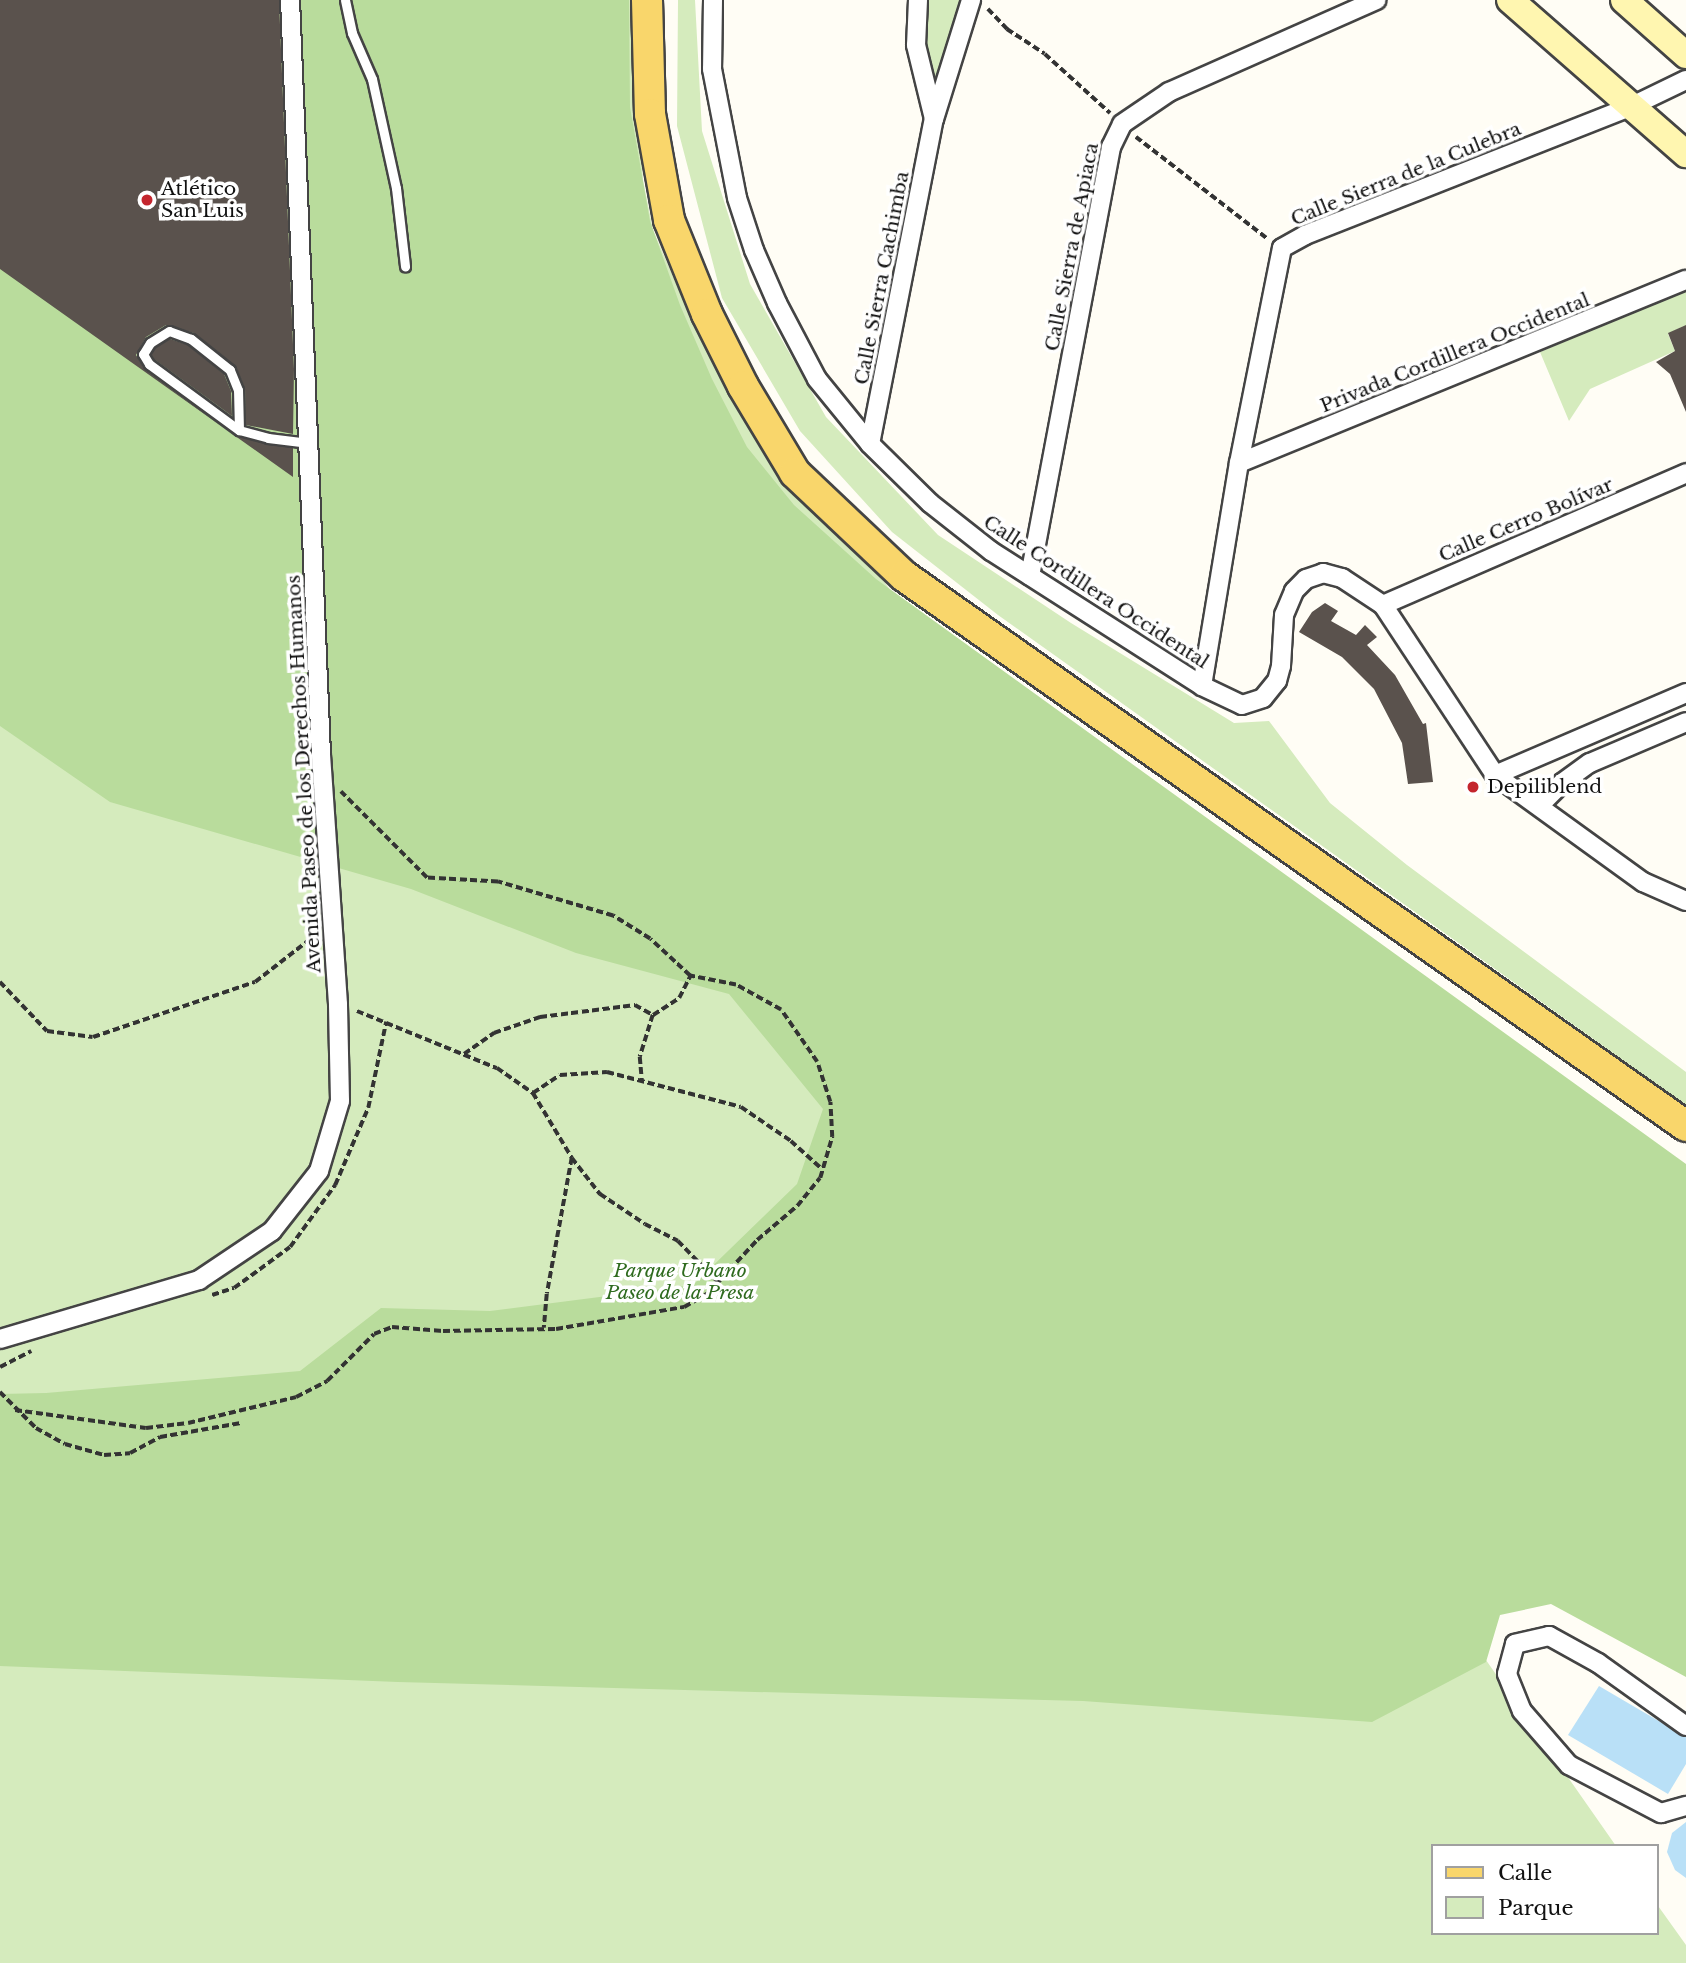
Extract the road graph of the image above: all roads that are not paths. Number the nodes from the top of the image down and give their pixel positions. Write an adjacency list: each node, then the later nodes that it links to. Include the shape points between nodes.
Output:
1 (290, 0): 18 (street, Avenida Paseo de los Derechos Humanos)
2 (345, 0): 15 (lane, via 352,33 373,79 396,188)
3 (647, 0): 32 (main road, via 650,114 670,220 707,314 743,386 795,472 904,576)
4 (713, 0): 19 (street, Calle Cordillera Occidental, via 712,69 737,198 754,250 817,379)
5 (918, 0): 13 (street, Calle Sierra Cachimba, via 916,45)
6 (971, 0): 13 (street, Calle Sierra Cachimba)
7 (1377, 0): 22 (street, Calle Sierra de Apiaca, via 1169,92 1122,124 1111,147)
8 (1510, 0): 12 (main road)
9 (1624, 0): 10 (main road)
10 (1686, 55)
11 (1686, 80): 12 (street, Calle Sierra de la Culebra)
12 (1632, 107): 14 (main road); 20 (street, Calle Sierra de la Culebra, via 1282,248)
13 (934, 119): 19 (street, Calle Sierra Cachimba)
14 (1686, 154)
15 (405, 266)
16 (1686, 280): 20 (street, Privada Cordillera Occidental)
17 (239, 430): 17 (lane, via 149,364 143,354 150,343 169,331 191,340 230,370 238,390); 18 (lane)
18 (307, 443): 33 (street, Avenida Paseo de los Derechos Humanos, via 341,1101 318,1171 272,1231 199,1280)
19 (870, 444): 22 (street, Calle Cordillera Occidental, via 930,503)
20 (1239, 463): 24 (street, Calle Sierra de la Culebra)
21 (1686, 473): 23 (street, Calle Cerro Bolívar)
22 (1030, 576): 24 (street, Calle Cordillera Occidental)
23 (1383, 605): 24 (street, Calle Cordillera Occidental, via 1342,578 1323,573 1306,579 1294,591 1284,615 1281,666 1263,698 1242,705); 29 (street, Calle Cordillera Occidental)
24 (1202, 686)
25 (1686, 693): 27 (street)
26 (1686, 722): 28 (street, via 1590,763)
27 (1554, 749): 28 (street, via 1575,761); 29 (street)
28 (1575, 774): 30 (street)
29 (1495, 775): 30 (street)
30 (1539, 806): 31 (street, via 1643,882)
31 (1686, 901)
32 (1686, 1126)
33 (0, 1339)
34 (1686, 1726): 35 (street, via 1598,1663 1549,1636 1516,1644 1507,1674 1522,1711 1569,1765 1661,1813)
35 (1686, 1806)

